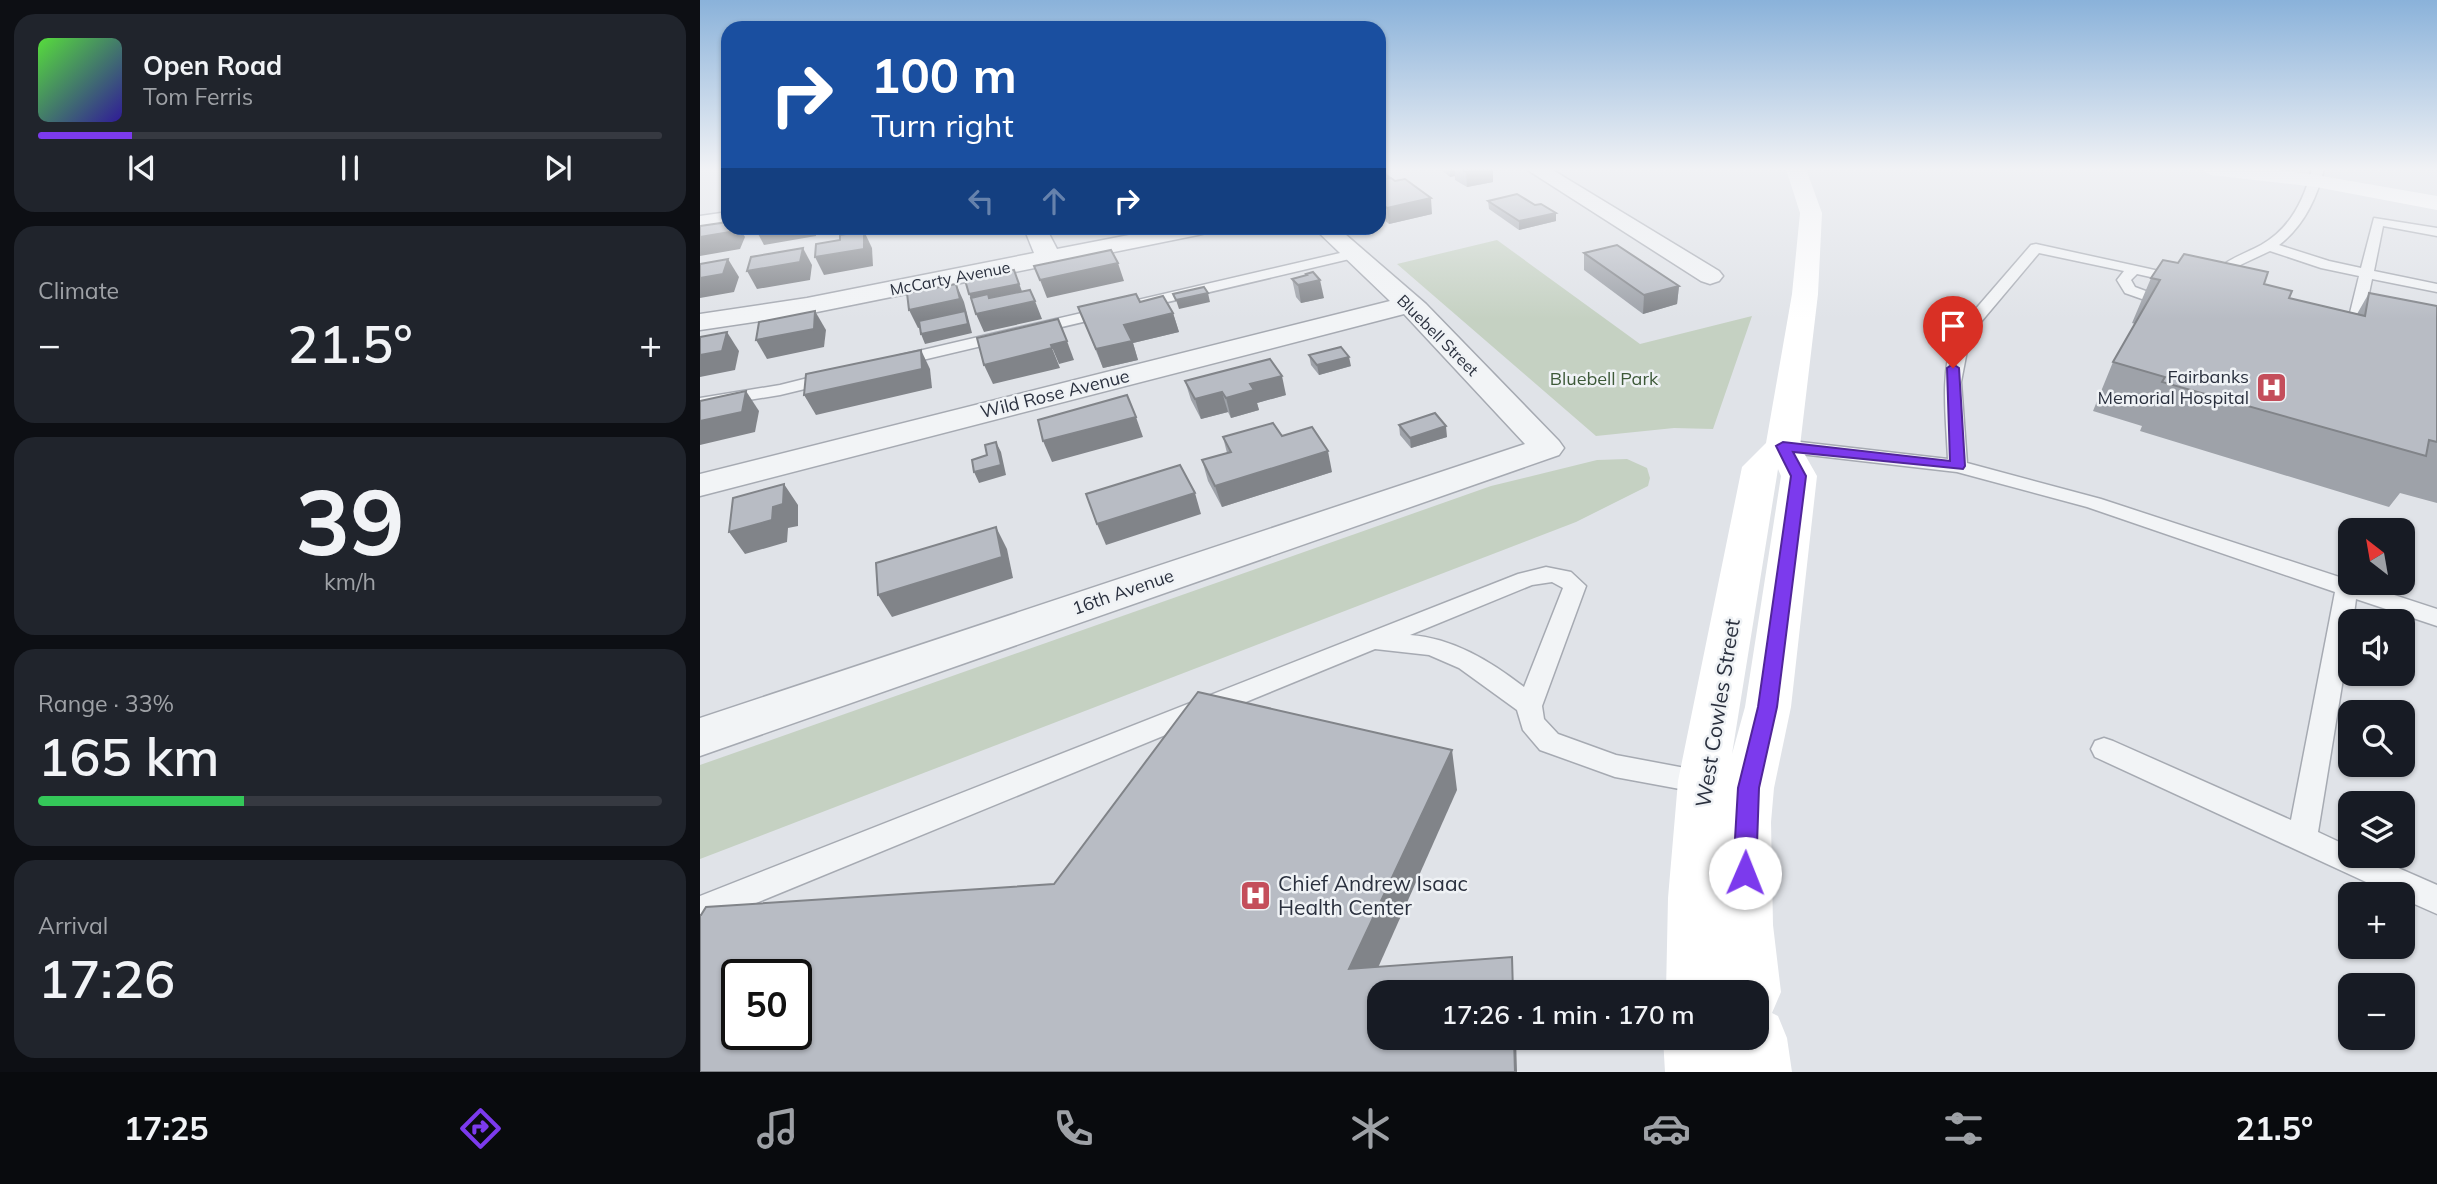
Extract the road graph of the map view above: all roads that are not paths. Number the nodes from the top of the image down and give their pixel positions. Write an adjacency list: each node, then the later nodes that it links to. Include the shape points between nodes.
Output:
1 (1617, 219): 15 (street)
2 (1811, 219): 26 (main road, via 1805,294)
3 (2295, 219): 10 (lane)
4 (721, 220): 5 (street)
5 (700, 223)
6 (2437, 232): 14 (lane, via 2378,221)
7 (1038, 235): 12 (street)
8 (1163, 235): 12 (street, McCarty Avenue)
9 (1333, 235): 11 (street, Bluebell Street)
10 (2268, 246): 14 (lane); 16 (lane, via 2234,260)
11 (1353, 254): 20 (street, Bluebell Street); 23 (lane)
12 (1049, 258): 21 (street, McCarty Avenue, via 807,306)
13 (2133, 270): 16 (lane); 19 (lane, via 2124,280 2130,290); 28 (lane, via 2036,248 1962,334 1956,349)
14 (2367, 273): 17 (lane); 22 (lane, via 2355,325)
15 (1710, 276)
16 (2210, 286): 18 (lane)
17 (2437, 288)
18 (2231, 290)
19 (2162, 302)
20 (1409, 304): 27 (street, Bluebell Street); 29 (street, Wild Rose Avenue)
21 (700, 322)
22 (2382, 331)
23 (875, 367)
24 (848, 373): 25 (lane)
25 (700, 404)
26 (1783, 446): 28 (lane); 38 (main road, West Cowles Street, via 1760,467)
27 (1547, 448): 36 (street, 16th Avenue)
28 (1958, 466): 30 (lane, via 2094,503)
29 (700, 485)
30 (2338, 585)
31 (2346, 595): 39 (lane)
32 (2368, 595): 33 (lane)
33 (2437, 618)
34 (1373, 642): 35 (lane, via 1432,646 1511,688); 35 (lane, via 1526,579 1549,573 1566,577 1575,586); 41 (lane)
35 (1529, 705): 38 (lane, via 1532,723 1549,742 1615,766)
36 (700, 737)
37 (2104, 749): 39 (lane)
38 (1726, 785): 42 (main road, West Cowles Street, via 1696,898); 43 (main road, West Cowles Street)
39 (2302, 839): 40 (lane)
40 (2437, 900)
41 (700, 911)
42 (1696, 980)
43 (1750, 980)
44 (1695, 1050): 46 (main road)
45 (1757, 1050): 47 (main road)
46 (1697, 1072)
47 (1760, 1072)

